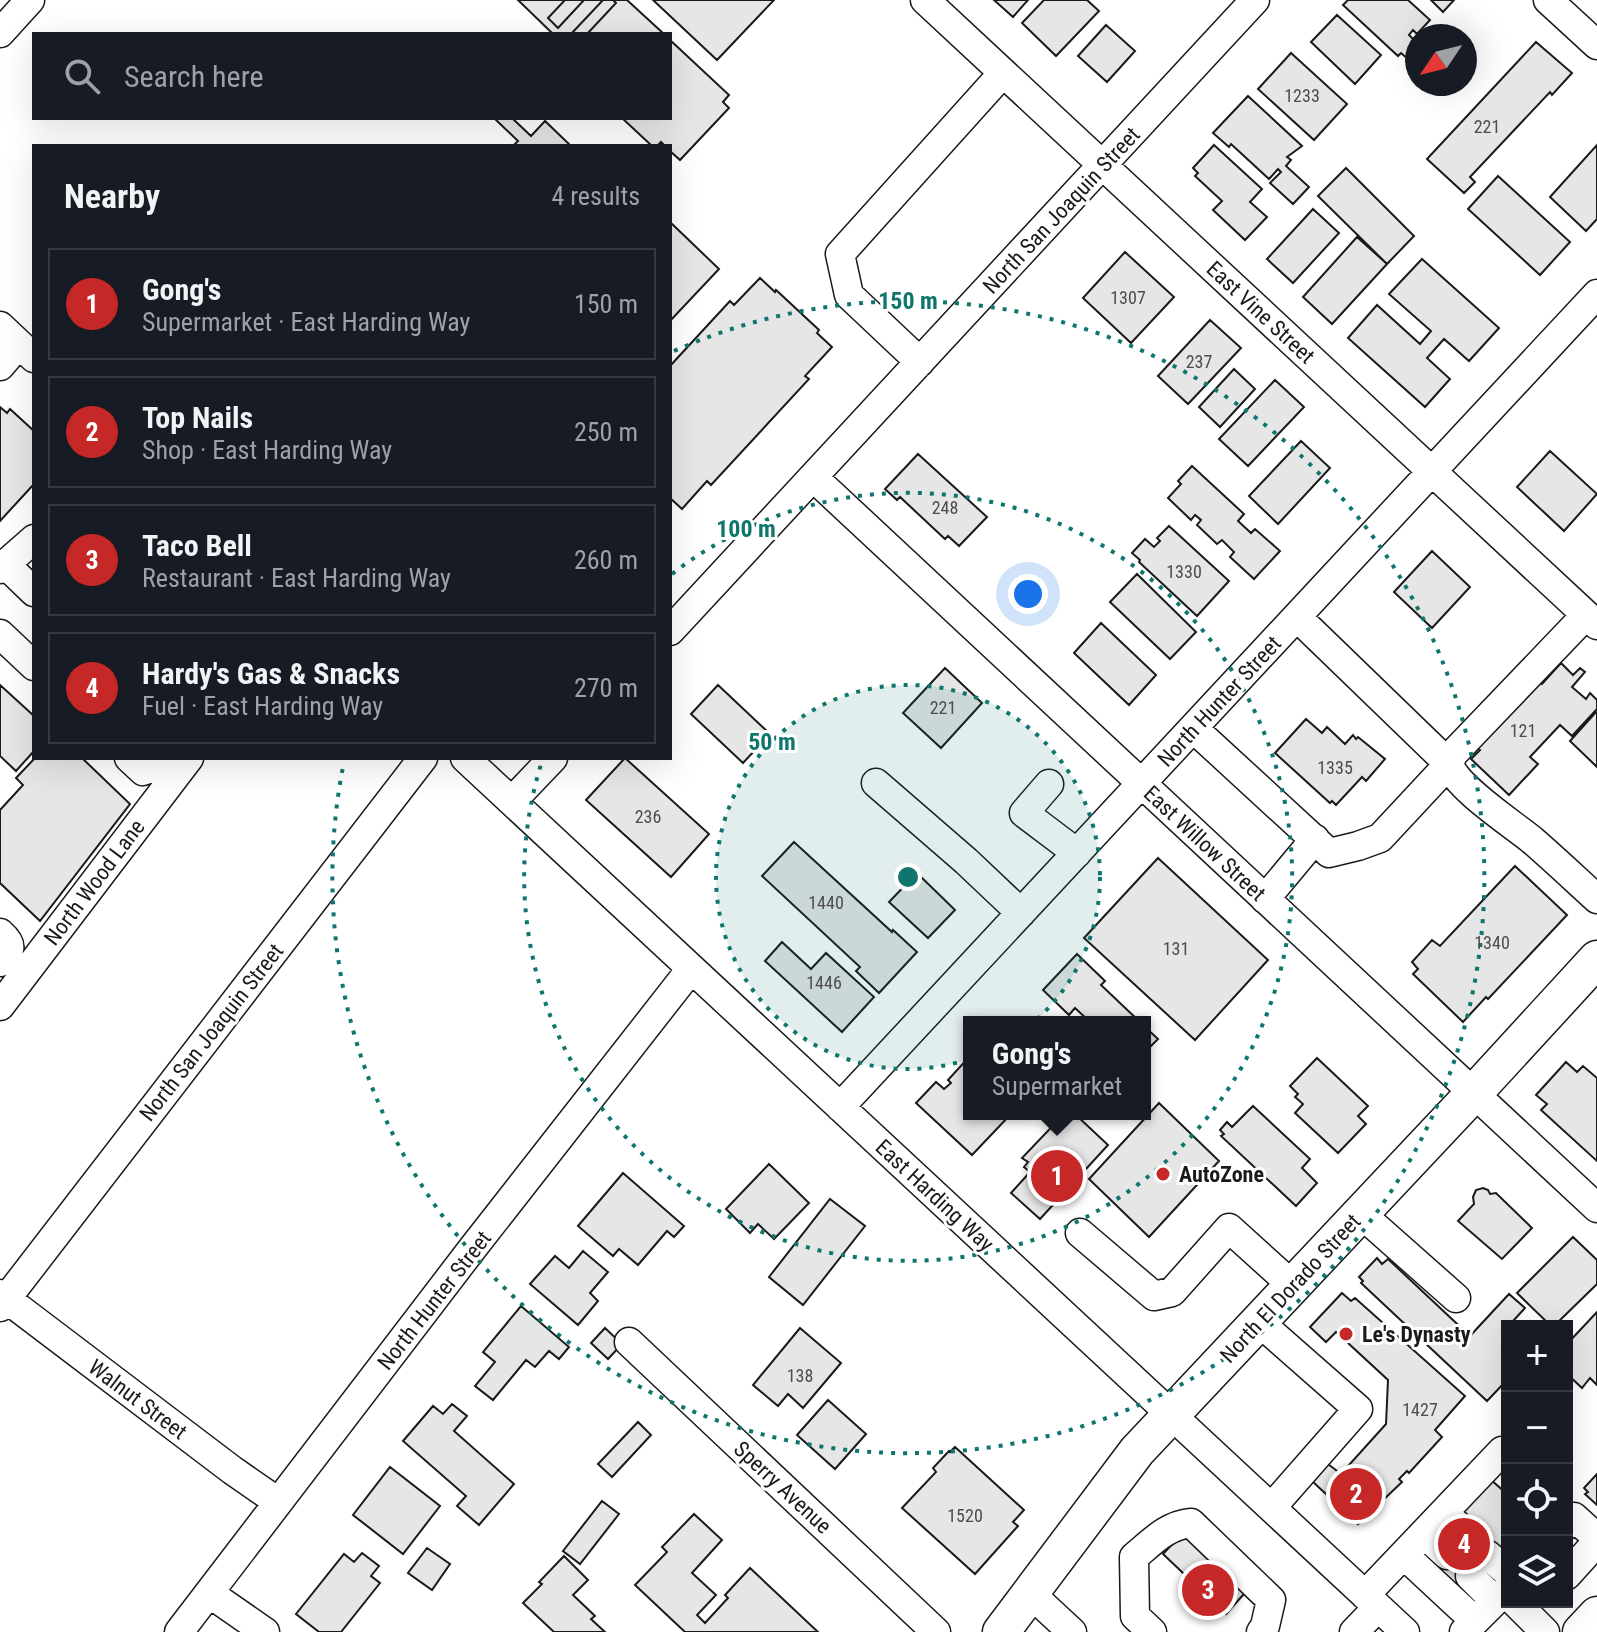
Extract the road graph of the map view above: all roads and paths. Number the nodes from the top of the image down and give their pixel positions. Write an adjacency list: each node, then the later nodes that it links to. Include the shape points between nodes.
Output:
1 (30, 0): 5 (street)
2 (925, 0): 7 (street, East Vine Street)
3 (1255, 0): 8 (street, North San Joaquin Street)
4 (1555, 2): 6 (street)
5 (0, 33)
6 (1597, 45)
7 (1003, 73): 8 (street, East Vine Street); 11 (street, via 840,254 849,295)
8 (1102, 165): 11 (street, North San Joaquin Street); 13 (street, East Vine Street)
9 (1597, 294): 13 (street, North Hunter Street)
10 (18, 343): 12 (street)
11 (920, 362): 14 (street, North San Joaquin Street)
12 (0, 366)
13 (1433, 472): 18 (street, North Hunter Street); 20 (street, East Vine Street)
14 (813, 477): 19 (street, North San Joaquin Street); 33 (street, East Willow Street)
15 (32, 541): 16 (street)
16 (2, 567): 17 (street)
17 (32, 590)
18 (1297, 617): 23 (street, North Hunter Street); 30 (street)
19 (674, 618)
20 (1592, 620): 30 (street, via 1453,754)
21 (0, 634): 22 (street)
22 (32, 664)
23 (1193, 728): 33 (street, North Hunter Street); 35 (street)
24 (131, 760): 25 (street, via 143,771)
25 (159, 760)
26 (187, 760): 44 (street, North Wood Lane)
27 (421, 760): 52 (street, North San Joaquin Street)
28 (467, 760): 34 (street, East Harding Way)
29 (551, 760): 34 (street)
30 (1449, 764): 35 (street, via 1380,838 1329,853); 38 (street, via 1479,798)
31 (876, 783): 39 (street)
32 (1049, 784): 36 (street, via 1024,813)
33 (1142, 784): 36 (street, North Hunter Street); 37 (street, East Willow Street)
34 (512, 801): 43 (street, East Harding Way)
35 (1315, 839): 37 (street)
36 (1077, 853): 39 (street, North Hunter Street)
37 (1265, 899): 45 (street, East Willow Street)
38 (1597, 899)
39 (1021, 913): 46 (street, North Hunter Street)
40 (0, 933): 42 (street, via 10,947)
41 (1597, 959): 45 (main road, North El Dorado Street)
42 (0, 962)
43 (691, 969): 46 (street, East Harding Way); 57 (street, North Hunter Street)
44 (0, 1006)
45 (1473, 1094): 47 (street, East Willow Street); 48 (main road, North El Dorado Street)
46 (840, 1107): 55 (street, East Harding Way)
47 (1597, 1208)
48 (1360, 1213): 50 (main road, North El Dorado Street); 51 (street)
49 (1080, 1233): 50 (street, via 1154,1296 1172,1292 1229,1228)
50 (1292, 1285): 53 (main road, North El Dorado Street)
51 (1456, 1298)
52 (2, 1300): 57 (street, Walnut Street)
53 (1258, 1321): 55 (main road, North El Dorado Street); 58 (street, via 1358,1409)
54 (629, 1342): 75 (street, Sperry Avenue)
55 (1171, 1413): 58 (street, East Harding Way); 68 (main road, North El Dorado Street)
56 (1501, 1452): 59 (street)
57 (278, 1502): 67 (street, North Hunter Street)
58 (1272, 1507): 70 (street, East Harding Way)
59 (1444, 1513): 61 (street); 62 (street)
60 (1573, 1521): 63 (street)
61 (1466, 1533)
62 (1424, 1534): 64 (street); 65 (street)
63 (1597, 1540): 66 (street)
64 (1404, 1555): 69 (street); 70 (street)
65 (1447, 1555)
66 (1573, 1568)
67 (209, 1593): 73 (street, North Hunter Street); 74 (street)
68 (1030, 1593): 76 (main road, North El Dorado Street); 77 (street)
69 (1501, 1598)
70 (1372, 1601): 79 (street); 80 (street, East Harding Way)
71 (1597, 1615): 81 (main road)
72 (1135, 1619): 78 (street, via 1134,1557 1165,1531 1191,1523 1271,1600)
73 (179, 1632)
74 (265, 1632)
75 (936, 1632)
76 (1001, 1632)
77 (1072, 1632)
78 (1261, 1632)
79 (1354, 1632)
80 (1405, 1632)
81 (1581, 1632)

